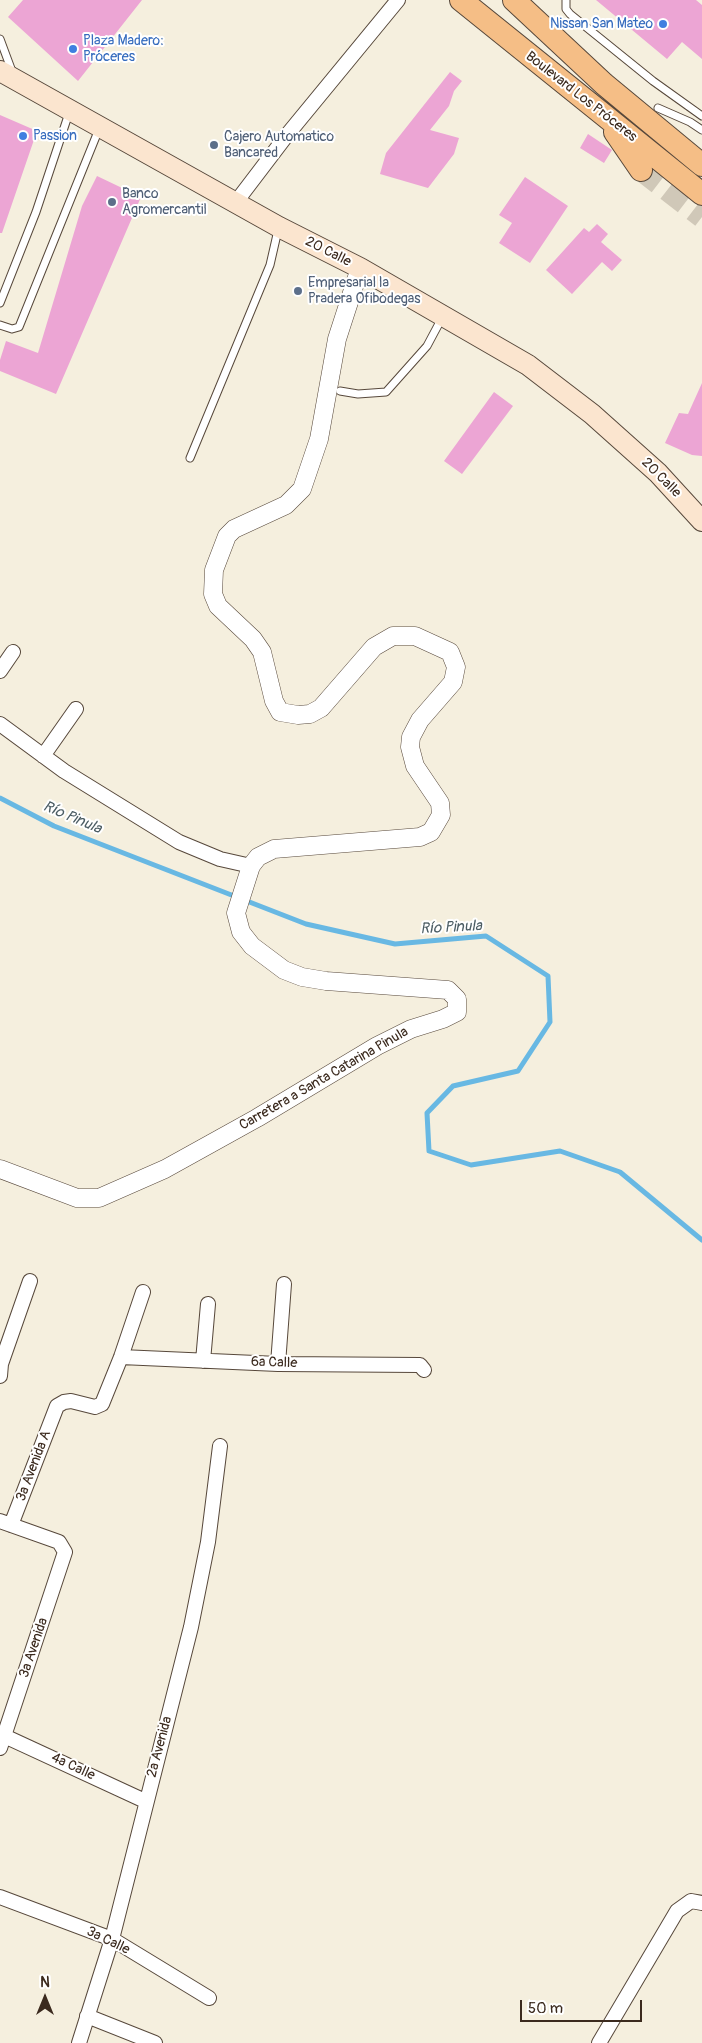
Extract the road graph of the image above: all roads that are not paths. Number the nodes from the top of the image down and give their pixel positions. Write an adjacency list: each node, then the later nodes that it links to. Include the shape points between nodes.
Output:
1 (398, 0): 18 (street)
2 (461, 0): 10 (highway, Boulevard Los Próceres)
3 (514, 0): 5 (highway, Boulevard Los Próceres)
4 (566, 0): 11 (lane, via 570,14)
5 (544, 26): 8 (highway, via 601,61); 15 (highway, Boulevard Los Próceres, via 604,84)
6 (0, 39): 7 (lane)
7 (7, 75): 9 (main road, 20 Calle)
8 (658, 108): 13 (lane); 14 (highway)
9 (70, 110): 12 (main road, 20 Calle); 21 (lane, via 36,212)
10 (602, 112): 16 (highway); 17 (highway, Boulevard Los Próceres)
11 (702, 116)
12 (100, 126): 18 (main road, 20 Calle); 23 (lane, via 19,327 12,329)
13 (702, 130)
14 (702, 146)
15 (702, 165)
16 (641, 170)
17 (702, 194)
18 (236, 202): 19 (main road, 20 Calle)
19 (279, 227): 20 (main road, 20 Calle); 25 (lane, via 270,265)
20 (360, 268): 22 (main road, 20 Calle); 32 (street, via 338,339 319,439 302,488 286,505 234,529 227,536 214,570 213,594 218,606 253,638 262,652 274,701 280,712 310,714 321,708 374,647 393,636 415,636 450,652 456,667 454,682 420,720 410,747 415,766 440,803 440,815 431,832 420,837 274,849 258,857)
21 (0, 303)
22 (443, 316): 24 (lane, via 427,346 386,392); 26 (main road, 20 Calle, via 528,365 592,414 658,472)
23 (0, 325)
24 (340, 392)
25 (190, 458)
26 (702, 521)
27 (13, 652): 28 (street)
28 (0, 671)
29 (76, 708): 31 (street)
30 (0, 724): 31 (street)
31 (44, 756): 32 (street, via 179,842)
32 (248, 874): 33 (street, Carretera a Santa Catarina Pinula, via 236,913 241,932 252,946 284,970 326,981 448,990 457,999 457,1012 377,1046 165,1169 99,1198 77,1198)
33 (0, 1169)
34 (30, 1281): 41 (street)
35 (284, 1284): 40 (street)
36 (142, 1292): 38 (street)
37 (208, 1304): 39 (street)
38 (121, 1357): 39 (street, 6a Calle); 44 (street, 3a Avenida A, via 102,1404 95,1407 71,1401 57,1406)
39 (203, 1361): 40 (street, 6a Calle)
40 (278, 1364): 42 (street, 6a Calle, via 420,1365)
41 (0, 1368)
42 (424, 1370)
43 (220, 1446): 46 (street, 2a Avenida, via 208,1542 191,1628)
44 (6, 1523): 45 (street, 3a Avenida, via 59,1542 65,1555)
45 (1, 1739): 46 (street, 4a Calle)
46 (145, 1800): 49 (street, 2a Avenida)
47 (0, 1897): 49 (street, 3a Calle)
48 (702, 1903): 54 (street, via 692,1902 677,1911)
49 (112, 1939): 50 (street, 3a Calle); 51 (street, 2a Avenida)
50 (209, 1998)
51 (87, 2016): 52 (street, 2a Avenida); 53 (street)
52 (79, 2043)
53 (155, 2043)
54 (599, 2043)

